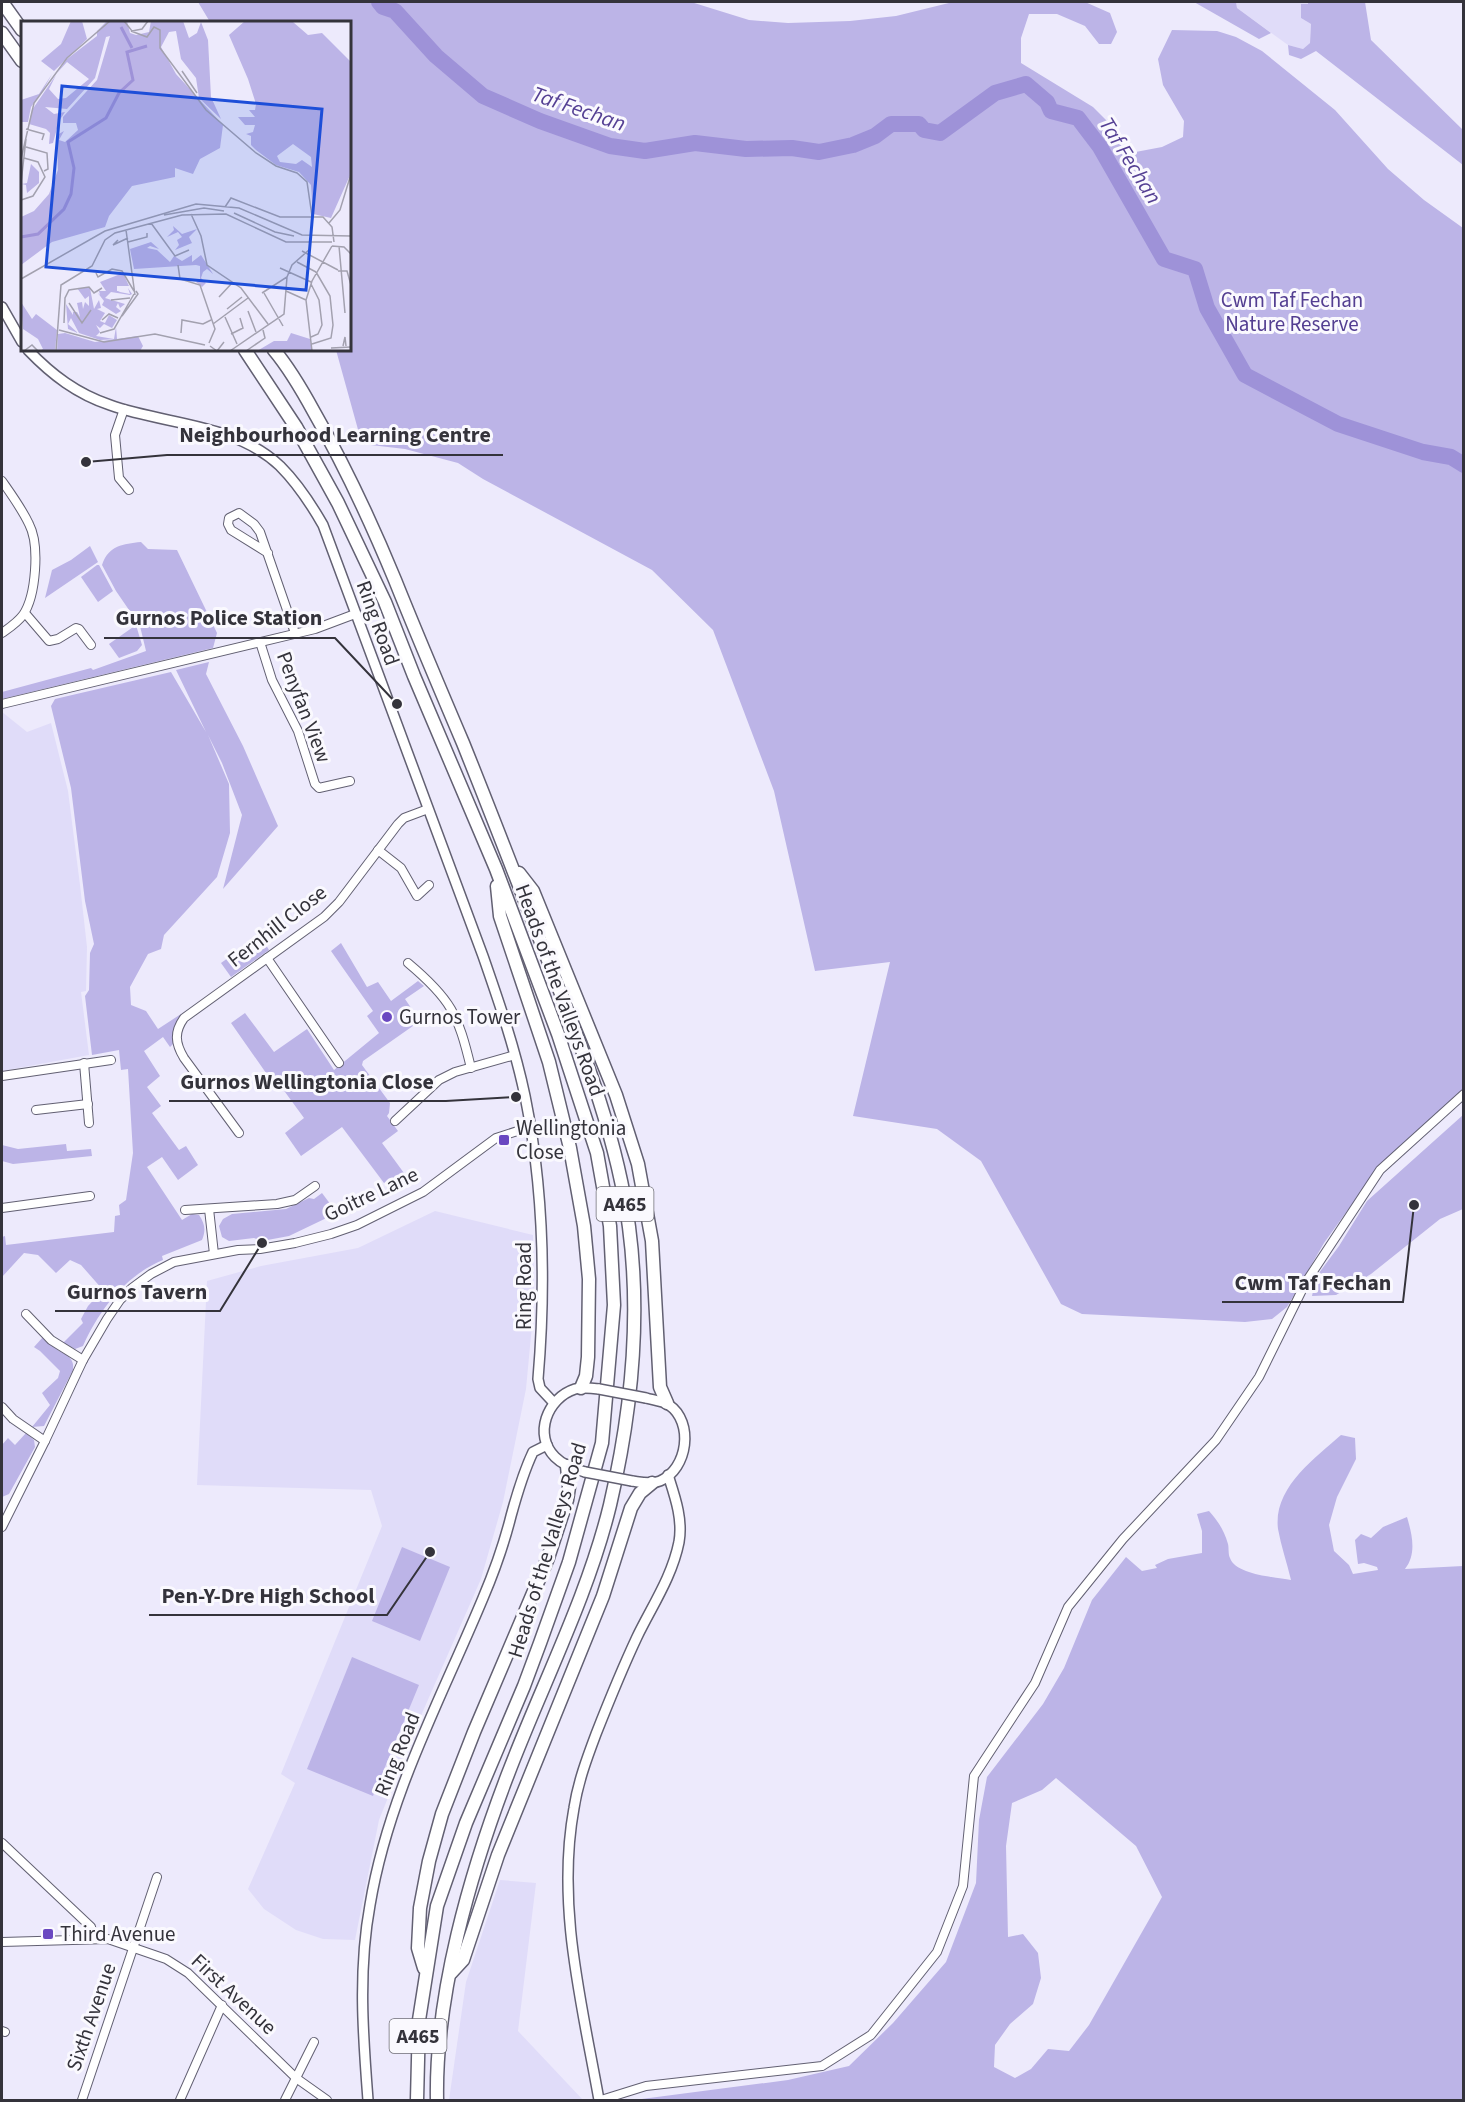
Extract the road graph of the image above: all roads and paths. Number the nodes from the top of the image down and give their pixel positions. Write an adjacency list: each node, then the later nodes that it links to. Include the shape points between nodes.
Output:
1 (2, 2): 2 (highway)
2 (21, 29)
3 (2, 33): 4 (highway)
4 (21, 61)
5 (2, 307): 6 (street)
6 (21, 340)
7 (29, 351): 10 (street, Ring Road, via 77,390)
8 (246, 351): 25 (highway, Heads of the Valleys Road / A465, via 297,427 353,534)
9 (275, 351): 24 (highway, Heads of the Valleys Road / A465, via 289,368 334,446 367,514)
10 (124, 409): 12 (street, via 115,435 119,478); 15 (street, Ring Road, via 236,438 279,465 310,502 323,525)
11 (2, 480): 14 (street, via 32,530 36,564)
12 (129, 490)
13 (268, 553): 13 (street, via 254,524 239,513 229,518 231,530); 17 (street)
14 (25, 613): 16 (street); 19 (street, via 49,641 76,628)
15 (355, 614): 17 (street); 22 (street, Ring Road)
16 (2, 633)
17 (295, 633): 18 (street)
18 (260, 642): 20 (street); 21 (street, Penyfan View, via 315,784 325,788)
19 (90, 645)
20 (2, 704)
21 (350, 781)
22 (428, 809): 23 (street, Fernhill Close, via 405,818); 29 (street, Ring Road, via 500,1003)
23 (378, 850): 26 (street, via 401,868 417,896); 27 (street, Fernhill Close, via 332,909)
24 (511, 863): 52 (highway, via 533,891 616,1095 638,1164 652,1241 660,1387); 68 (highway, Heads of the Valleys Road / A465, via 578,1037 616,1159 629,1226 634,1290 631,1375 609,1508 591,1566 479,1854)
25 (496, 869): 50 (highway, via 500,916 549,1062 584,1226 589,1279 588,1357); 67 (highway, Heads of the Valleys Road / A465, via 558,1034 597,1153 610,1226 614,1316 602,1443 588,1498 524,1686 466,1823 437,1906)
26 (429, 885)
27 (267, 958): 31 (street); 41 (street, Fernhill Close, via 184,1018 178,1027 178,1047 184,1058)
28 (408, 963): 33 (street, via 432,983 453,1011)
29 (515, 1055): 33 (street); 40 (street, Ring Road)
30 (111, 1060): 32 (street)
31 (339, 1063)
32 (84, 1064): 34 (street); 36 (street)
33 (471, 1068): 38 (street, via 439,1080)
34 (2, 1076)
35 (1464, 1094): 79 (street, via 1380,1170 1306,1282 1259,1377 1216,1440 1123,1539 1068,1607 1035,1683 974,1776 963,1886 937,1952 871,2035 822,2066 646,2086)
36 (88, 1104): 37 (street); 39 (street)
37 (36, 1110)
38 (395, 1121)
39 (90, 1123)
40 (530, 1127): 47 (street, Goitre Lane, via 496,1138 423,1192 357,1225 295,1243); 51 (street, Ring Road, via 538,1175 543,1288 538,1379 540,1388)
41 (239, 1133)
42 (315, 1186): 45 (street, via 295,1200 277,1204)
43 (90, 1196): 44 (street)
44 (2, 1208)
45 (209, 1209): 46 (street); 47 (street)
46 (185, 1210)
47 (214, 1254): 49 (street, Goitre Lane, via 174,1262 132,1288 113,1309)
48 (26, 1314): 49 (street, via 51,1340)
49 (83, 1360): 54 (street, Goitre Lane)
50 (581, 1388): 51 (street, via 562,1395); 52 (street, bridge)
51 (554, 1403): 55 (street, via 544,1425)
52 (667, 1403): 57 (street, via 677,1413 685,1433 678,1464)
53 (2, 1407): 54 (street)
54 (45, 1441): 60 (street, Goitre Lane)
55 (547, 1445): 56 (street); 76 (street, Ring Road, via 533,1452 526,1465 484,1595 390,1818 365,1942 363,2000)
56 (567, 1466): 58 (street, bridge); 67 (highway, via 567,1500 548,1558 441,1814 420,1908 418,1948)
57 (668, 1475): 58 (street); 79 (street, via 679,1508 679,1541 666,1583 610,1698 578,1782 569,1845 568,1905 574,1967)
58 (652, 1483): 68 (highway, via 631,1508 603,1596 498,1855 463,1960)
59 (2, 1506): 60 (street)
60 (10, 1511): 61 (street, Goitre Lane)
61 (2, 1527)
62 (2, 1843): 64 (street, via 91,1927)
63 (157, 1877): 66 (street, Sixth Avenue)
64 (94, 1939): 65 (street, First Avenue); 66 (street, First Avenue)
65 (2, 1942)
66 (134, 1947): 69 (street, First Avenue, via 188,1972); 72 (street, Sixth Avenue)
67 (425, 1972): 77 (highway, Heads of the Valleys Road / A465)
68 (449, 1974): 78 (highway, Heads of the Valleys Road / A465)
69 (222, 2005): 71 (street, First Avenue); 73 (street)
70 (315, 2042): 71 (street)
71 (296, 2078): 74 (street); 75 (street, First Avenue)
72 (82, 2100)
73 (180, 2100)
74 (285, 2100)
75 (327, 2100)
76 (368, 2100)
77 (417, 2100)
78 (437, 2100)
79 (600, 2100)

